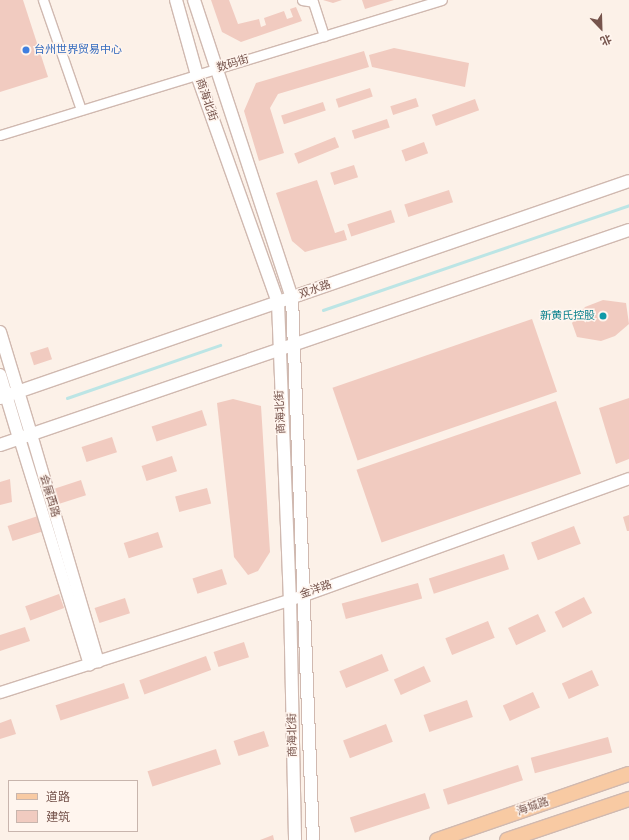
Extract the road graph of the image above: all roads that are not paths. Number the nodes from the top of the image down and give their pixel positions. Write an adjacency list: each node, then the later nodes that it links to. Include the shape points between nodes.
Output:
1 (43, 0): 9 (street)
2 (176, 0): 8 (main road, 商海北街)
3 (194, 0): 7 (main road, 商海北街)
4 (302, 0): 6 (street, via 313,2)
5 (442, 0): 6 (street, 数码街)
6 (324, 36): 7 (street, 数码街)
7 (217, 69): 8 (street, 数码街); 13 (main road, 商海北街)
8 (197, 75): 9 (street, 数码街); 14 (main road, 商海北街)
9 (81, 110): 10 (street, 数码街)
10 (0, 135)
11 (629, 181): 13 (main road, 双水路)
12 (629, 230): 16 (main road)
13 (292, 298): 14 (main road, 双水路); 16 (main road, 商海北街)
14 (278, 303): 17 (main road, 商海北街); 19 (main road, 双水路)
15 (0, 332): 19 (main road, 会展西路)
16 (296, 344): 17 (main road); 25 (main road, 商海北街)
17 (278, 349): 21 (main road); 26 (main road, 商海北街)
18 (0, 375): 20 (main road, 会展西路)
19 (18, 392): 20 (main road, 双水路); 21 (main road, 会展西路)
20 (3, 397): 22 (main road, 会展西路)
21 (31, 434): 22 (main road); 27 (street, 会展西路)
22 (19, 438): 23 (main road); 27 (street, 会展西路)
23 (0, 444)
24 (629, 478): 25 (street, 金洋路)
25 (304, 595): 26 (street, 金洋路); 32 (main road, 商海北街)
26 (290, 599): 27 (street, 金洋路); 31 (main road, 商海北街)
27 (94, 662): 28 (street, 金洋路)
28 (0, 692)
29 (629, 774): 33 (main road, 海城路)
30 (629, 799): 34 (main road, 海城路)
31 (295, 840)
32 (313, 840)
33 (437, 840)
34 (507, 840)

